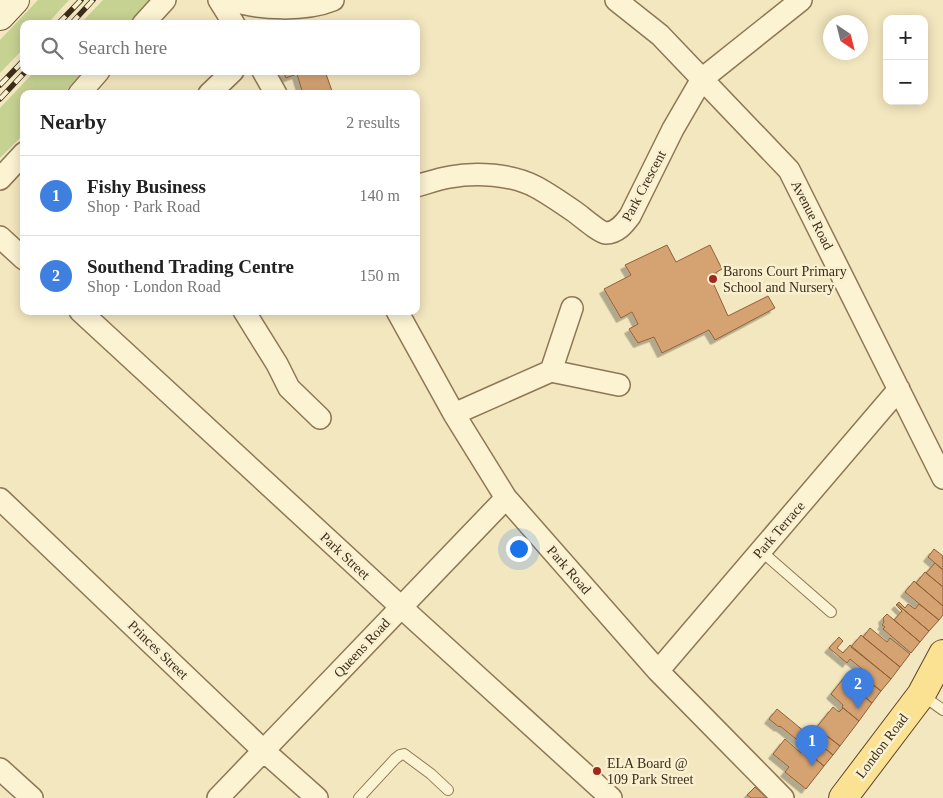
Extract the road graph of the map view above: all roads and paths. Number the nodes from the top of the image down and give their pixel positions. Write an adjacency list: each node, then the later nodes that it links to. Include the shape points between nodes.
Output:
1 (15, 0): 9 (street)
2 (165, 0): 10 (street)
3 (219, 0): 11 (street)
4 (232, 0): 8 (street, via 266,7)
5 (333, 0): 8 (street)
6 (616, 0): 16 (street, Avenue Road, via 660,35)
7 (801, 0): 16 (street)
8 (293, 8): 12 (street)
9 (0, 16)
10 (147, 20)
11 (232, 20)
12 (263, 20)
13 (95, 75): 17 (street)
14 (229, 75): 18 (street)
15 (265, 75): 19 (street)
16 (702, 80): 22 (street, Park Crescent, via 630,216 614,231 605,233 596,229 586,219 534,186 495,174 450,177); 31 (street, Avenue Road, via 789,170)
17 (82, 90)
18 (213, 90)
19 (274, 90)
20 (20, 157): 21 (street)
21 (0, 178)
22 (420, 185)
23 (0, 237): 24 (street)
24 (20, 255)
25 (572, 308): 29 (street)
26 (84, 315): 38 (street, Park Street)
27 (246, 315): 33 (street, via 289,388)
28 (399, 315): 32 (street, Park Road)
29 (551, 372): 30 (street); 32 (street)
30 (619, 385)
31 (899, 389): 34 (street, Avenue Road); 37 (street, Park Terrace)
32 (454, 414): 35 (street, Park Road)
33 (320, 418)
34 (943, 478)
35 (506, 498): 38 (street, Queens Road); 41 (street, Park Road)
36 (0, 499): 44 (street, Princes Street)
37 (761, 551): 39 (lane); 41 (street, Park Terrace)
38 (401, 607): 44 (street, Queens Road); 51 (street, Park Street)
39 (831, 612)
40 (943, 654): 43 (main road, London Road)
41 (658, 671): 52 (street, Park Road)
42 (943, 675): 43 (main road, London Road)
43 (932, 702): 53 (main road, London Road)
44 (264, 751): 48 (street, Queens Road); 49 (street, Princes Street)
45 (0, 769): 47 (street)
46 (448, 790): 50 (lane, via 404,754 395,759)
47 (32, 798)
48 (218, 798)
49 (317, 798)
50 (359, 798)
51 (611, 798)
52 (783, 798)
53 (843, 798)

